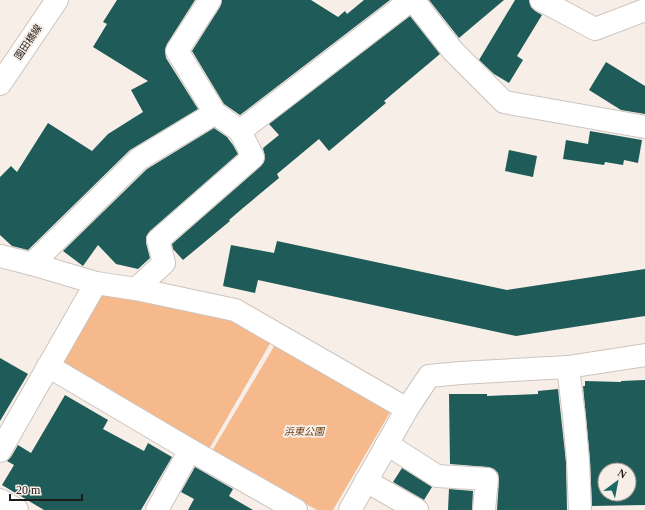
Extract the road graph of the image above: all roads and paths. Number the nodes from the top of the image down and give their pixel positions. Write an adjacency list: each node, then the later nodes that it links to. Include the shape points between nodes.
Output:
1 (56, 0): 6 (street, 園田橋線)
2 (210, 0): 7 (street, via 177,51)
3 (412, 0): 8 (street, via 453,51 504,102); 9 (street)
4 (541, 0): 5 (street, via 594,29)
5 (645, 10)
6 (0, 84)
7 (215, 112): 9 (street); 11 (street, via 139,159)
8 (645, 127)
9 (240, 131): 13 (street, via 253,157 158,240 164,263)
10 (0, 256): 11 (street)
11 (32, 264): 12 (street)
12 (96, 283): 13 (street); 15 (street)
13 (136, 289): 17 (street, via 235,310)
14 (645, 355): 16 (street)
15 (48, 366): 19 (street); 20 (street)
16 (568, 367): 17 (street, via 429,376); 29 (street, via 578,461)
17 (407, 409): 18 (street)
18 (387, 444): 21 (street); 28 (street, via 437,476 487,479)
19 (190, 450): 24 (street); 25 (street)
20 (0, 451)
21 (366, 481): 26 (street); 27 (street)
22 (0, 500): 23 (street)
23 (18, 510)
24 (157, 510)
25 (296, 510)
26 (350, 510)
27 (416, 510)
28 (484, 510)
29 (580, 510)

